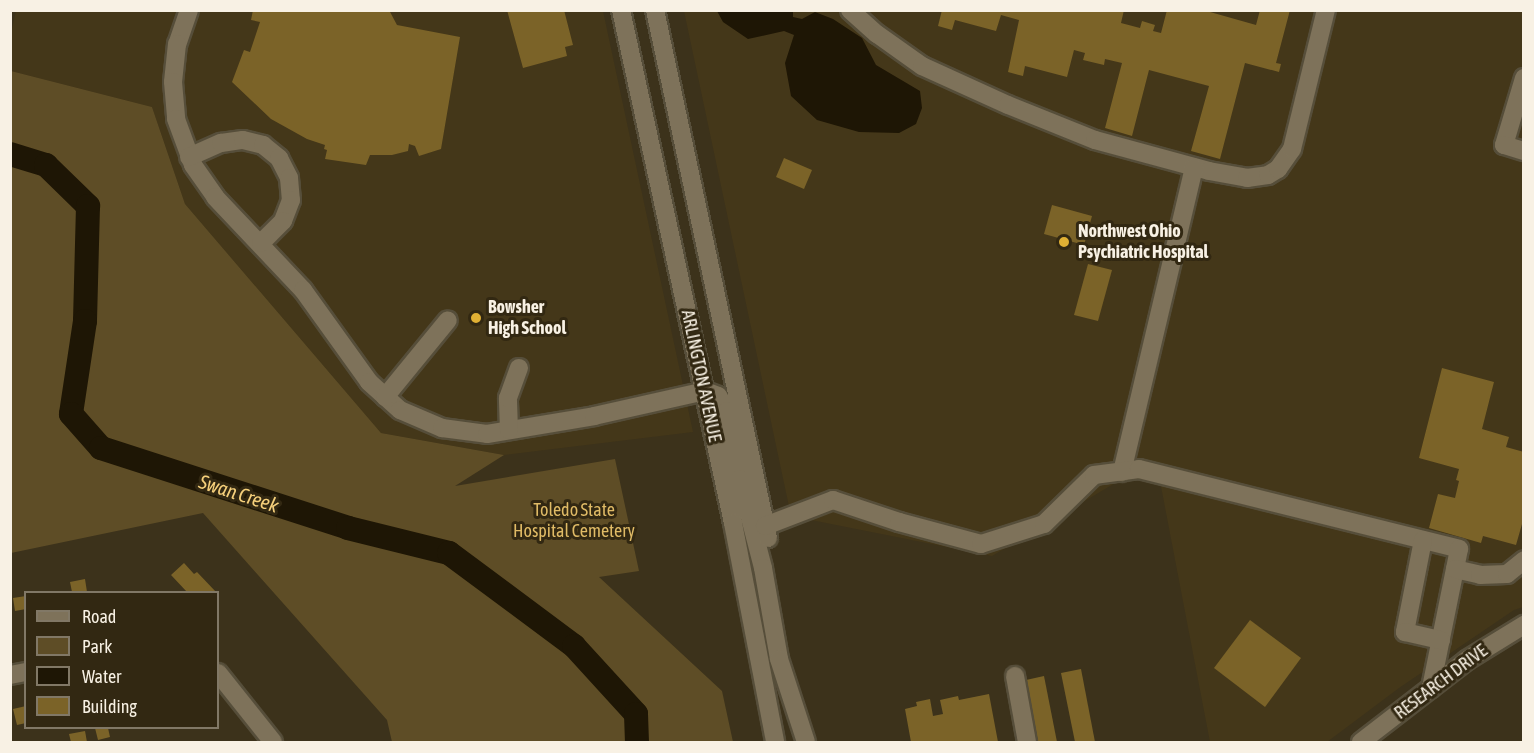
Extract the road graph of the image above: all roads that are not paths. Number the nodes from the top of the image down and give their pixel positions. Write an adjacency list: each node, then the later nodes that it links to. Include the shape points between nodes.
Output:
1 (189, 10): 8 (street, via 177,44 173,82 176,119)
2 (621, 10): 13 (street, ARLINGTON AVENUE)
3 (655, 10): 17 (street, ARLINGTON AVENUE)
4 (850, 10): 9 (street, via 907,56 956,82 1095,140)
5 (1326, 10): 9 (street, via 1296,135 1286,160 1278,169 1258,178)
6 (1524, 78): 7 (street, via 1504,146)
7 (1524, 151)
8 (189, 157): 10 (street, via 215,197); 10 (street, via 221,143 243,140 263,145 279,158 289,178 291,200 283,221)
9 (1194, 167): 16 (street)
10 (261, 243): 14 (street, via 317,308 360,372)
11 (448, 320): 14 (street)
12 (519, 368): 15 (street, via 508,398)
13 (705, 391): 15 (street); 27 (street, ARLINGTON AVENUE); 28 (street, via 718,396 727,411 764,568 779,659)
14 (385, 397): 15 (street, via 413,418 442,428 474,434)
15 (509, 430)
16 (1122, 471): 17 (street, via 1094,475 1044,524 981,544 833,500); 18 (street, via 1140,470)
17 (765, 526): 28 (street, ARLINGTON AVENUE)
18 (1423, 540): 20 (street, via 1459,549); 22 (street, via 1406,632)
19 (1524, 560): 20 (street, via 1507,573 1480,575)
20 (1455, 568): 22 (street)
21 (1524, 625): 25 (street, RESEARCH DRIVE)
22 (1441, 639): 25 (street)
23 (219, 674): 26 (street)
24 (1015, 676): 29 (street)
25 (1431, 688): 30 (street, RESEARCH DRIVE)
26 (273, 742)
27 (775, 742)
28 (807, 742)
29 (1027, 742)
30 (1361, 742)

